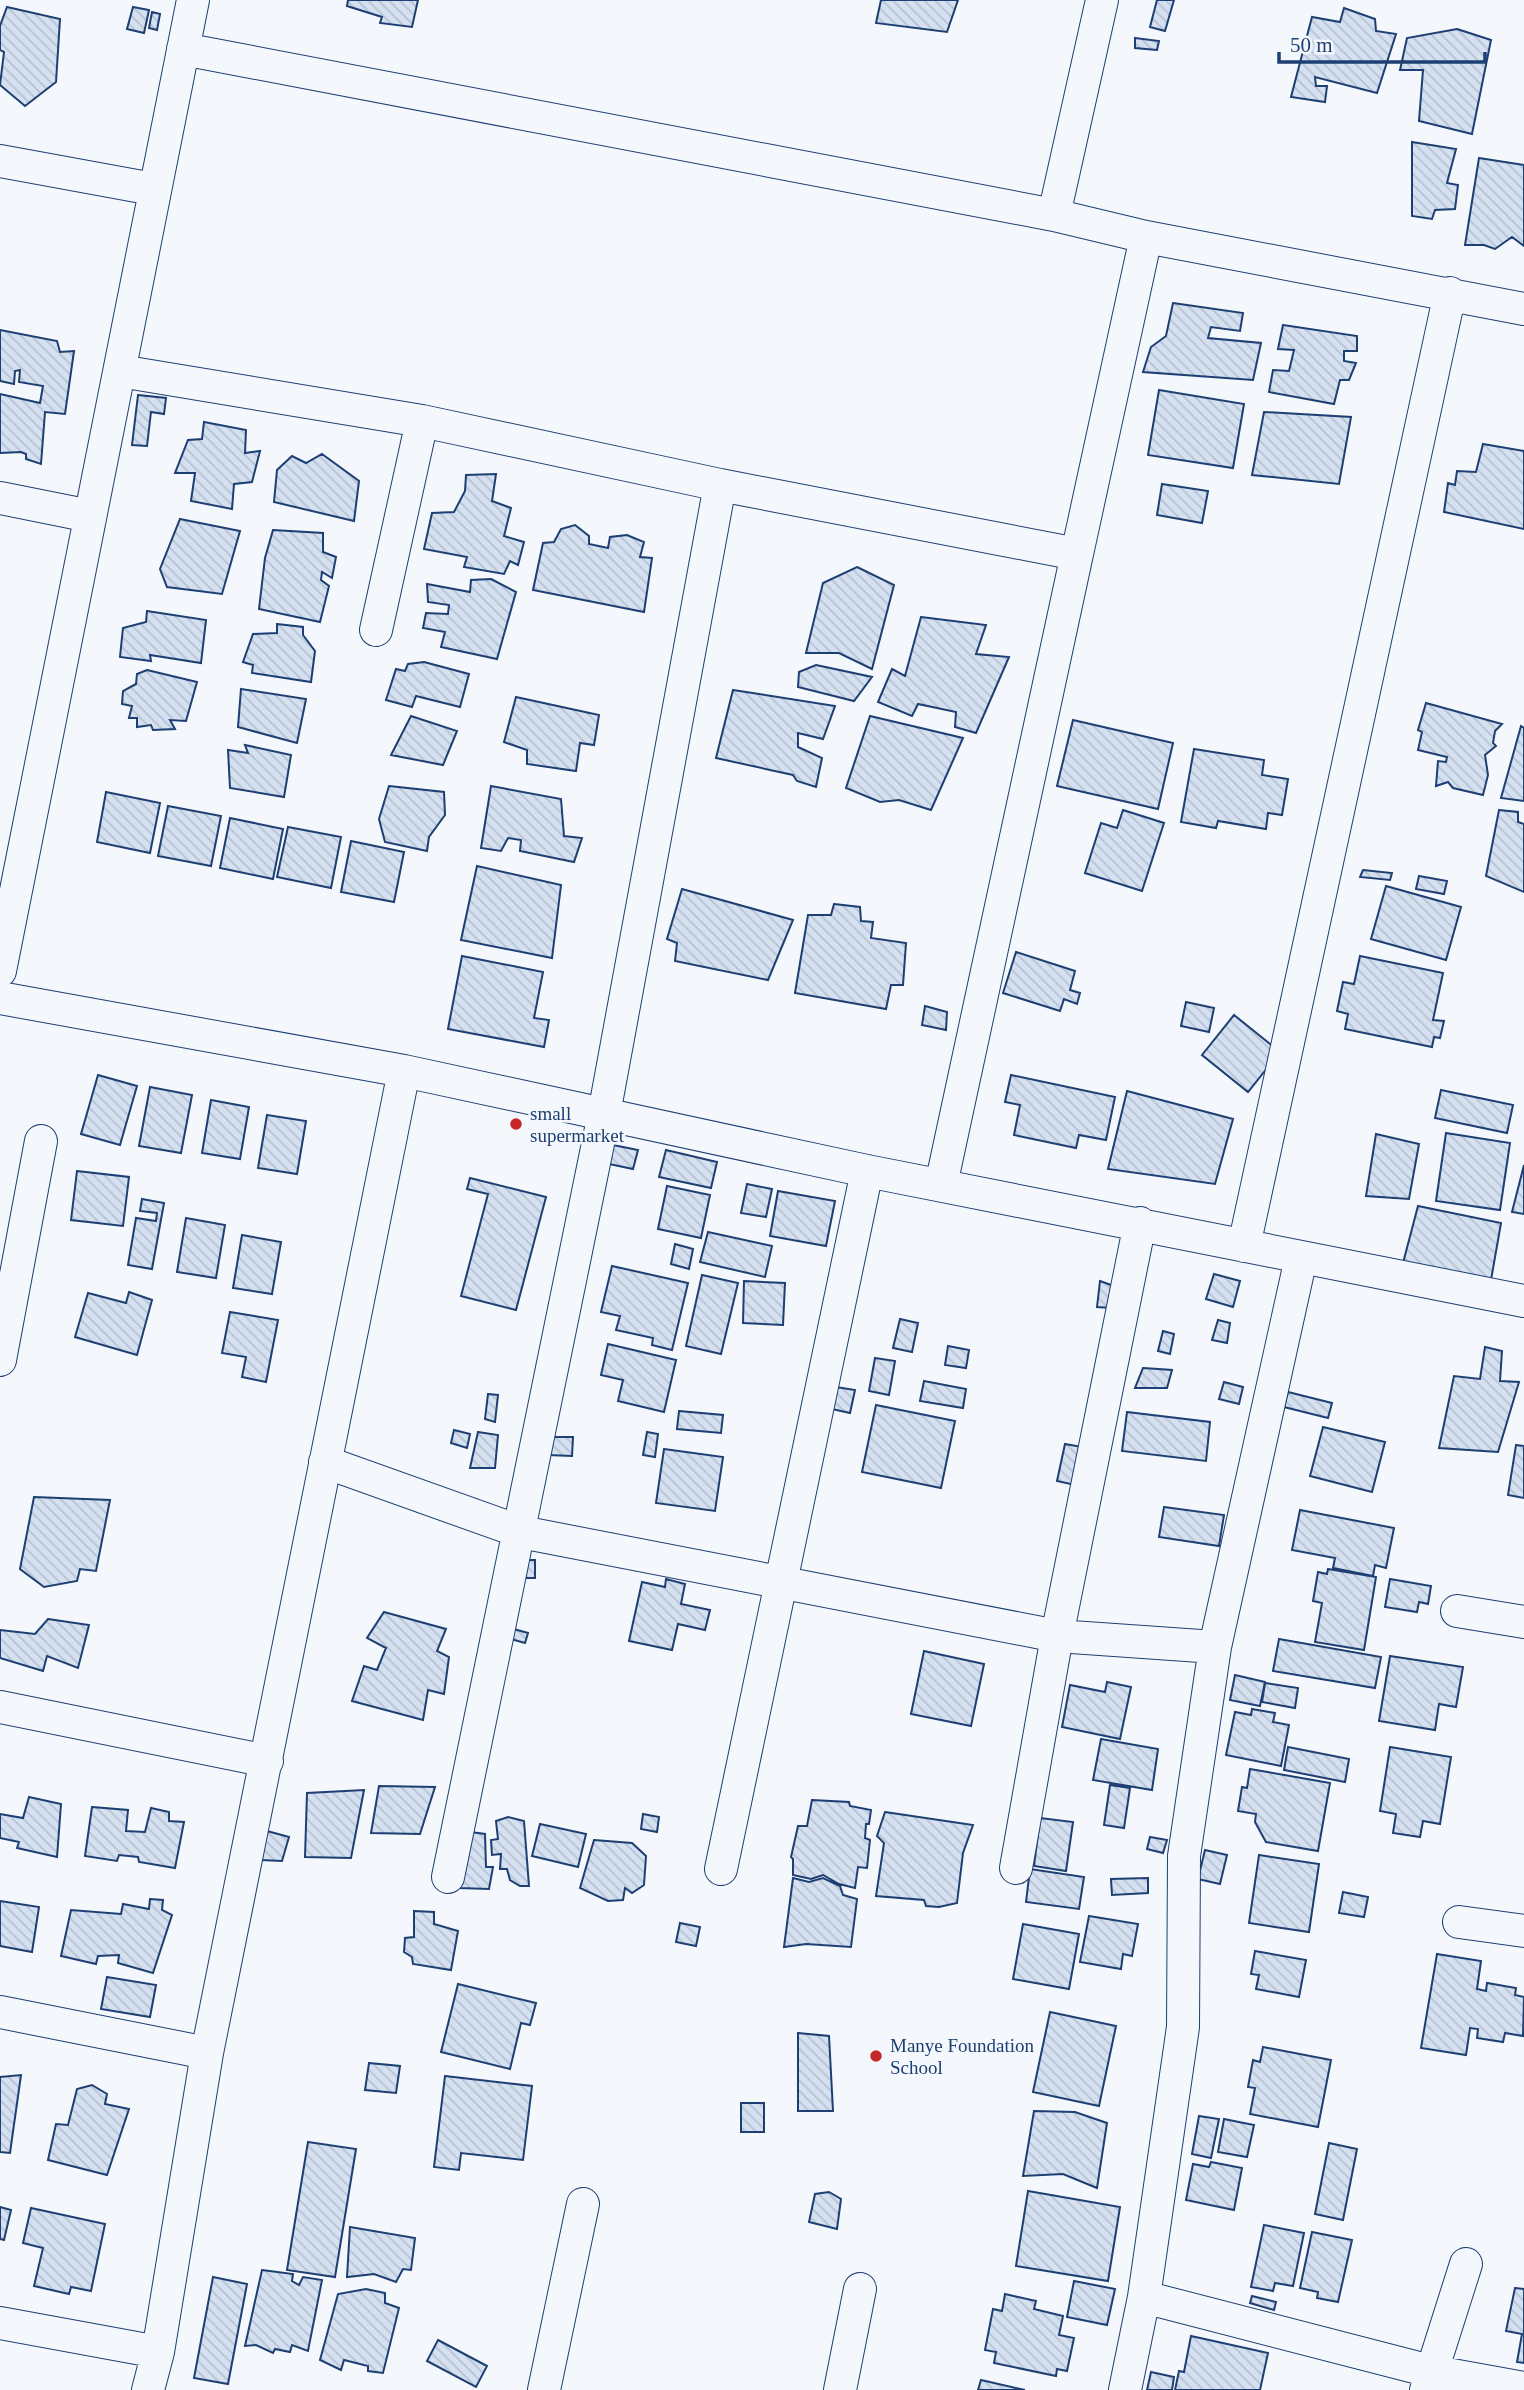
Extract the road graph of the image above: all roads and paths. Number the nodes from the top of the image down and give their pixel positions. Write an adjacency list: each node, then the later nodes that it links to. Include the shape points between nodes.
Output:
1 (193, 0): 3 (street)
2 (1102, 0): 6 (street)
3 (183, 49): 5 (street); 6 (street)
4 (0, 161): 5 (street)
5 (153, 190): 10 (street)
6 (1054, 215): 7 (street)
7 (1146, 237): 8 (street); 15 (street)
8 (1450, 293): 9 (street); 25 (street)
9 (1524, 309)
10 (120, 371): 11 (street); 14 (street)
11 (422, 421): 12 (street); 16 (street)
12 (720, 485): 15 (street); 20 (street)
13 (0, 498): 14 (street)
14 (90, 516): 17 (street)
15 (1077, 554): 23 (street)
16 (376, 629)
17 (0, 971)
18 (0, 998): 19 (street)
19 (404, 1071): 20 (street); 29 (street)
20 (604, 1114): 22 (street); 30 (street)
21 (41, 1141): 28 (street)
22 (867, 1171): 23 (street); 31 (street)
23 (941, 1185): 24 (street)
24 (1140, 1223): 25 (street); 34 (street)
25 (1244, 1246): 26 (street)
26 (1301, 1258): 27 (street); 35 (street)
27 (1524, 1301)
28 (0, 1360)
29 (325, 1462): 30 (street); 37 (street)
30 (521, 1532): 31 (street); 40 (street)
31 (782, 1581): 34 (street); 39 (street)
32 (1457, 1611): 33 (street)
33 (1524, 1622)
34 (1056, 1636): 35 (street); 38 (street)
35 (1215, 1647): 48 (street, via 1184,1856 1183,2027)
36 (0, 1706): 37 (street)
37 (267, 1762): 44 (street)
38 (1016, 1868)
39 (721, 1869)
40 (449, 1877)
41 (1459, 1922): 42 (street)
42 (1524, 1931)
43 (0, 2011): 44 (street)
44 (207, 2053): 50 (street)
45 (583, 2204): 54 (street)
46 (1466, 2264): 51 (street)
47 (860, 2289): 55 (street)
48 (1144, 2297): 51 (street); 56 (street)
49 (0, 2323): 50 (street)
50 (158, 2352): 53 (street)
51 (1428, 2381): 52 (street)
52 (1524, 2388)
53 (150, 2390)
54 (544, 2390)
55 (840, 2390)
56 (1125, 2390)

